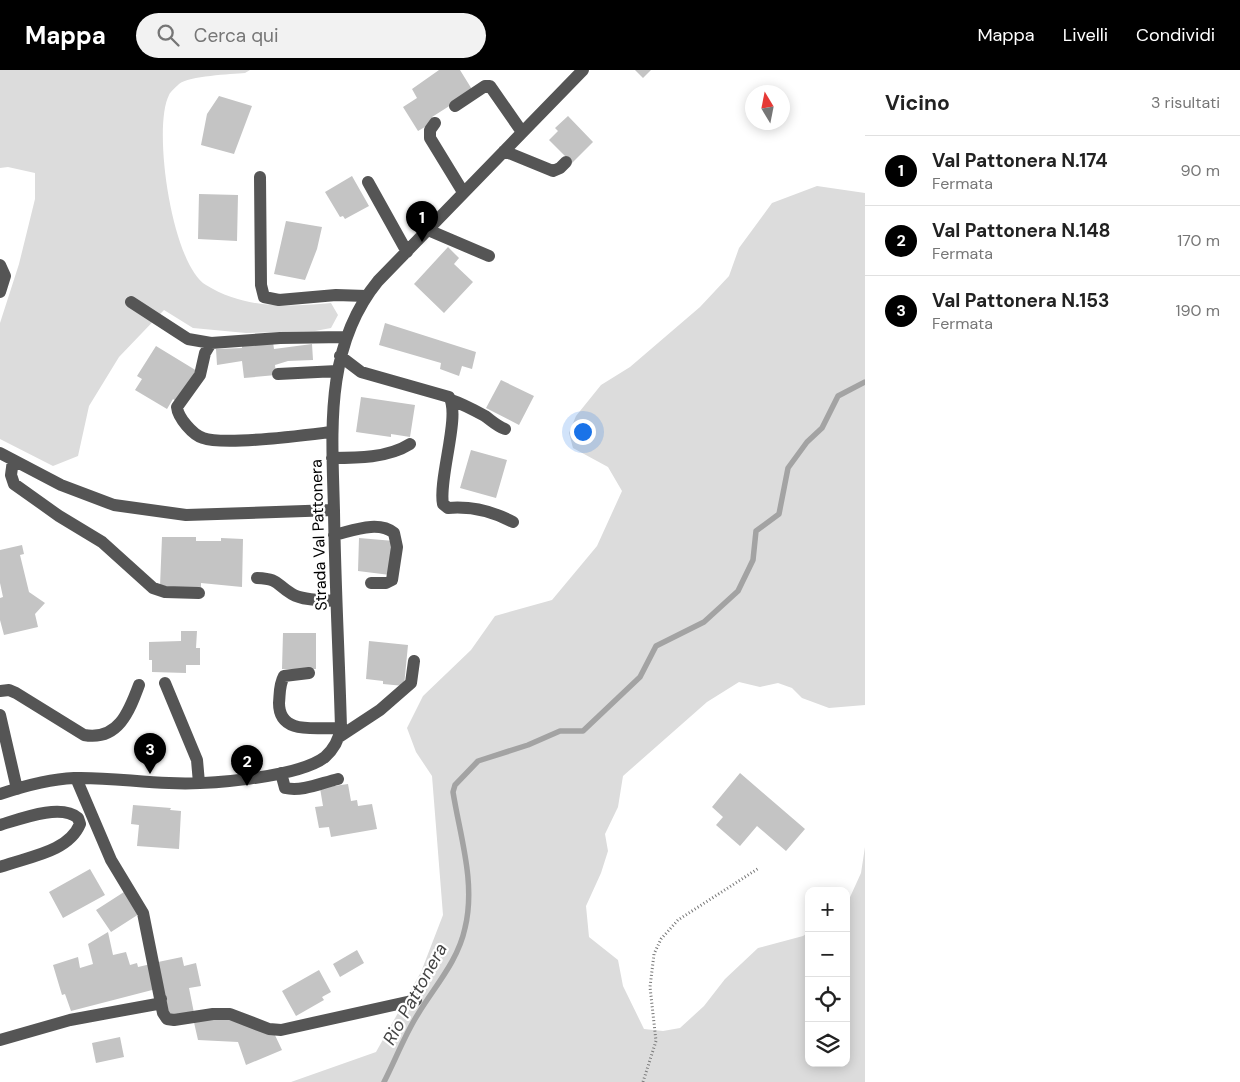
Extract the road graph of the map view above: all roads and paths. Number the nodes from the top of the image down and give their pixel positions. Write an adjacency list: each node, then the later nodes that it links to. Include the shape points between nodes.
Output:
1 (583, 70): 4 (street, Strada Val Pattonera)
2 (455, 106): 4 (street, via 490,86)
3 (435, 123): 9 (street, via 430,130 430,138)
4 (522, 132): 5 (street, Strada Val Pattonera)
5 (504, 151): 6 (street, via 552,170); 9 (street, Strada Val Pattonera)
6 (566, 162)
7 (260, 178): 15 (street, via 261,285 264,297 279,300 343,294)
8 (368, 182): 11 (street)
9 (463, 192): 10 (street, Strada Val Pattonera)
10 (428, 230): 11 (street, Strada Val Pattonera); 12 (street)
11 (407, 252): 15 (street, Strada Val Pattonera)
12 (490, 256)
13 (0, 265): 14 (street, via 5,276)
14 (0, 292)
15 (366, 296): 17 (street, Strada Val Pattonera)
16 (130, 302): 18 (street, via 188,339)
17 (345, 337): 18 (street); 19 (street, Strada Val Pattonera)
18 (211, 344): 24 (street, via 205,353 200,375 177,406 177,412 196,435 214,440)
19 (340, 356): 20 (street, Strada Val Pattonera); 22 (street, via 361,372 442,394)
20 (337, 371): 21 (street); 24 (street, Strada Val Pattonera)
21 (278, 374)
22 (451, 400): 23 (street); 30 (street, via 443,504 448,508 493,512)
23 (506, 429)
24 (331, 432): 27 (street, Strada Val Pattonera)
25 (410, 444): 27 (street, via 375,455)
26 (0, 453): 28 (street)
27 (332, 458): 29 (street, Strada Val Pattonera)
28 (13, 460): 29 (street, via 103,502 164,513); 34 (street, via 10,475 14,484 102,542 153,588 165,592)
29 (334, 510): 31 (street, Strada Val Pattonera)
30 (513, 522)
31 (334, 535): 33 (street, via 379,527 394,533 397,540 392,580); 35 (street, Strada Val Pattonera)
32 (257, 578): 35 (street, via 272,578 293,594)
33 (371, 583)
34 (199, 593)
35 (336, 601): 42 (street, Strada Val Pattonera)
36 (414, 661): 42 (street, via 410,683 380,710)
37 (309, 673): 42 (street, via 284,676 280,684 279,712 283,721 297,727)
38 (165, 683): 46 (street, via 197,760)
39 (139, 685): 40 (street, via 121,724 112,732 93,737 84,735 16,693)
40 (0, 691)
41 (0, 715): 47 (street)
42 (340, 732): 43 (street, via 334,748 315,763)
43 (281, 773): 45 (street, via 285,788 289,789); 46 (street)
44 (76, 778): 46 (street); 47 (street); 52 (street, via 111,860 142,913)
45 (338, 779)
46 (199, 783)
47 (16, 789): 48 (street)
48 (0, 794)
49 (0, 825): 50 (street, via 66,811 78,818 80,824 68,840 55,848)
50 (0, 867)
51 (759, 868): 55 (path, via 678,920 660,939 654,954 650,987 656,1041)
52 (161, 999): 53 (street, via 167,1019 230,1014 269,1029 282,1030); 54 (street, via 157,1004 70,1020)
53 (416, 1000)
54 (0, 1040)
55 (643, 1082)

